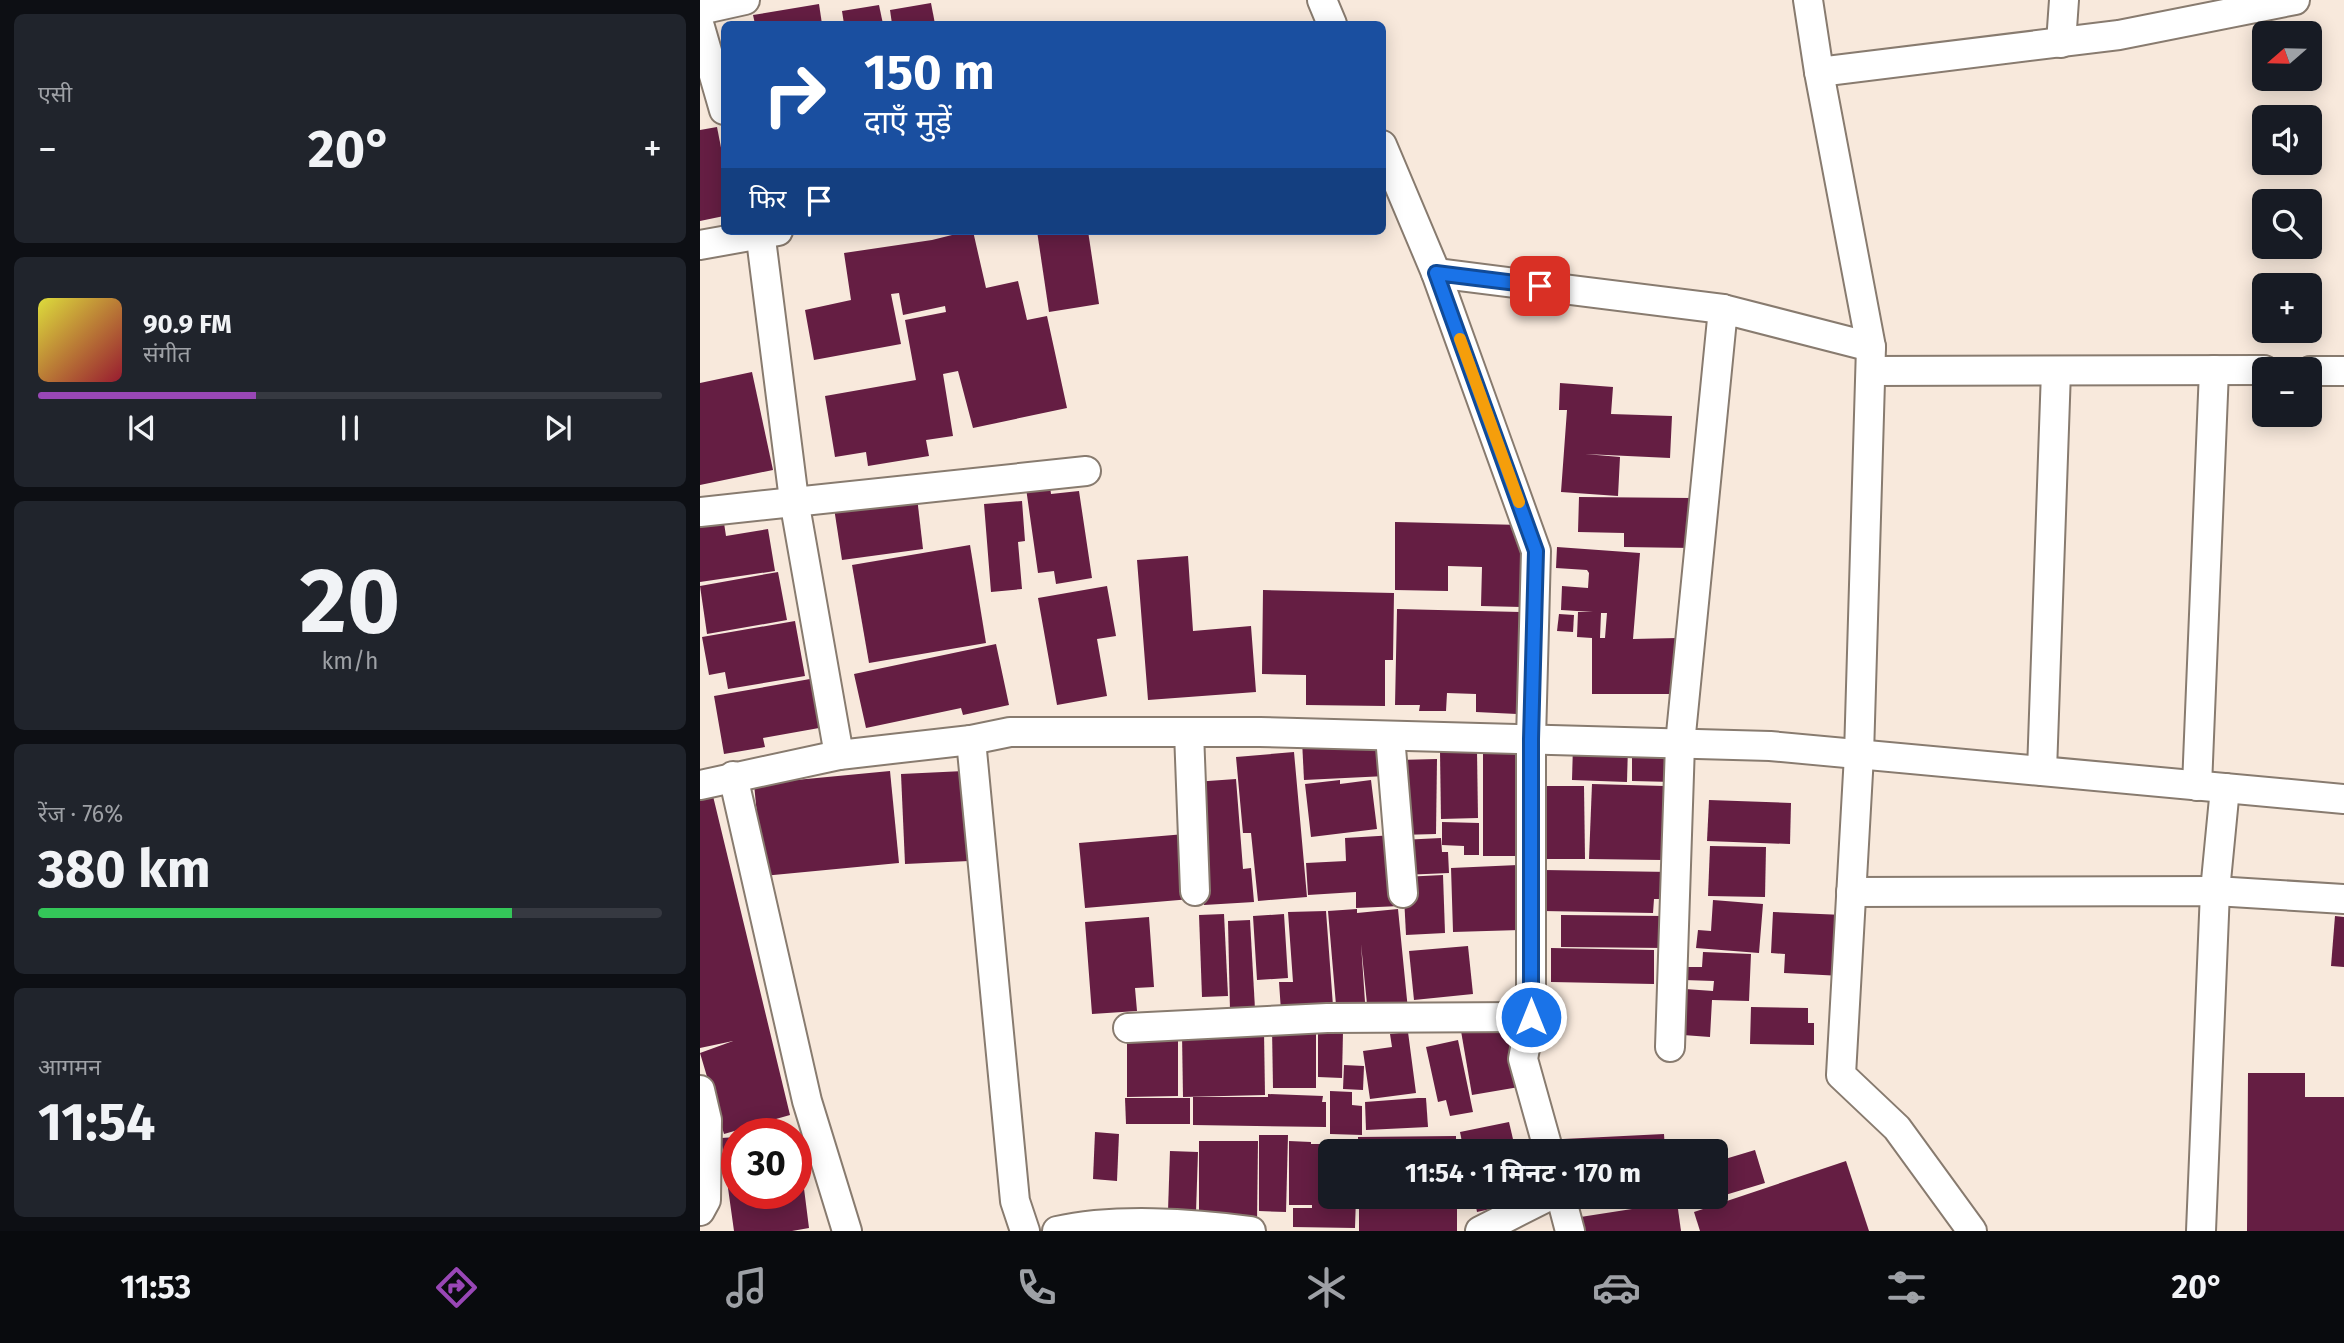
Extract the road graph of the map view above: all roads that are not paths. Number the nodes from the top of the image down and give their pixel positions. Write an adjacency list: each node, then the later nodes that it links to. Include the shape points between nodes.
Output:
1 (745, 0): 6 (street)
2 (1322, 0): 7 (street)
3 (1808, 0): 10 (street)
4 (2064, 0): 9 (street)
5 (2295, 0): 9 (street)
6 (700, 10)
7 (1331, 21)
8 (700, 27): 11 (street)
9 (2061, 43): 10 (street)
10 (1819, 72): 18 (street)
11 (721, 100)
12 (1386, 154): 16 (street)
13 (753, 235): 15 (street)
14 (767, 235): 25 (street)
15 (700, 246)
16 (1436, 273): 17 (street); 29 (street, via 1536,551)
17 (1723, 309): 18 (street); 31 (street)
18 (1872, 359): 22 (street); 33 (street)
19 (2214, 370): 20 (street); 22 (street); 37 (street)
20 (2252, 370)
21 (2322, 370): 23 (street)
22 (2056, 371): 34 (street)
23 (2344, 371)
24 (1086, 471): 25 (street)
25 (794, 500): 26 (street); 32 (street)
26 (700, 512)
27 (1189, 732): 28 (street); 30 (street, via 1010,732); 40 (street)
28 (1390, 736): 29 (street); 42 (street)
29 (1531, 739): 31 (street); 45 (street)
30 (971, 740): 32 (street); 54 (street, via 1015,1201)
31 (1680, 744): 33 (street, via 1770,746); 47 (street)
32 (839, 755): 35 (street)
33 (1858, 755): 34 (street); 43 (street)
34 (2042, 771): 37 (street)
35 (733, 776): 36 (street); 53 (street, via 807,1101)
36 (700, 785)
37 (2197, 786): 38 (street)
38 (2225, 788): 39 (street); 41 (street)
39 (2344, 799)
40 (1195, 891)
41 (2215, 891): 43 (street); 44 (street); 60 (street)
42 (1403, 892)
43 (1851, 892): 59 (street, via 1841,1075 1898,1128)
44 (2344, 900)
45 (1531, 1017): 46 (street, via 1327,1018); 49 (street, via 1523,1059)
46 (1128, 1028)
47 (1670, 1047)
48 (700, 1090): 52 (street, via 707,1120 706,1200)
49 (1545, 1139)
50 (1523, 1209): 57 (street)
51 (1564, 1209): 58 (street)
52 (700, 1212)
53 (847, 1231)
54 (1025, 1231)
55 (1057, 1231): 56 (street, via 1087,1224 1208,1225)
56 (1251, 1231)
57 (1480, 1231)
58 (1570, 1231)
59 (1972, 1231)
60 (2201, 1231)

